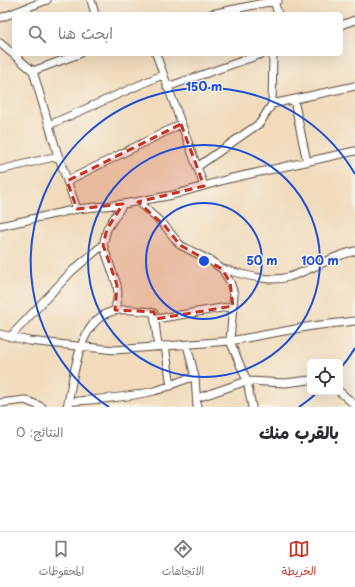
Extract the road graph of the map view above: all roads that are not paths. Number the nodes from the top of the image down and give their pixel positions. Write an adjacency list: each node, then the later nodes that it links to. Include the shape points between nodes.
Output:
1 (47, 0): 5 (street)
2 (91, 0): 6 (street)
3 (276, 0): 4 (street); 8 (street)
4 (240, 4): 7 (street)
5 (16, 12)
6 (94, 12)
7 (217, 12)
8 (278, 12)
9 (12, 13): 10 (street)
10 (0, 18)
11 (355, 20): 12 (street)
12 (343, 24)
13 (0, 43): 14 (street)
14 (12, 54)
15 (15, 56): 20 (street)
16 (74, 56): 20 (street)
17 (157, 56): 21 (street)
18 (256, 56): 23 (street)
19 (273, 56): 25 (street)
20 (33, 72): 27 (street)
21 (162, 75): 23 (street); 27 (street)
22 (355, 86): 24 (street)
23 (167, 87): 26 (street)
24 (294, 100): 25 (street); 30 (street)
25 (272, 104): 31 (street, via 260,123)
26 (181, 124): 31 (street); 33 (street)
27 (49, 125): 29 (street)
28 (355, 151): 30 (street)
29 (58, 156): 32 (street); 33 (street)
30 (306, 162): 34 (street)
31 (197, 167): 34 (street)
32 (0, 170)
33 (67, 181): 37 (street)
34 (204, 186): 35 (street)
35 (138, 202): 36 (street); 41 (street, via 165,226 180,245)
36 (123, 204): 37 (street); 39 (street, via 107,229)
37 (77, 209): 38 (street)
38 (0, 226)
39 (103, 245): 43 (street, via 117,285); 47 (street, via 72,271)
40 (355, 251): 41 (street, via 332,257 289,277 276,279)
41 (222, 269): 42 (street, via 234,294)
42 (233, 306): 44 (street); 48 (street)
43 (115, 310): 44 (street, via 151,312); 50 (street, via 102,315 95,322)
44 (156, 319): 51 (street)
45 (355, 321): 48 (street)
46 (0, 334): 47 (street)
47 (10, 337): 50 (street)
48 (230, 341): 49 (street); 54 (street)
49 (187, 345): 51 (street); 52 (street)
50 (80, 347): 51 (street, via 104,350); 59 (street)
51 (162, 347): 55 (street)
52 (195, 377): 55 (street); 57 (street)
53 (307, 380): 54 (street, via 285,383)
54 (247, 381): 57 (street); 63 (street)
55 (171, 386): 59 (street, via 139,394)
56 (343, 395): 60 (street)
57 (197, 398): 62 (street)
58 (0, 403): 61 (street, via 25,400)
59 (68, 404)
60 (354, 404)
61 (42, 407)
62 (197, 407)
63 (252, 407)

